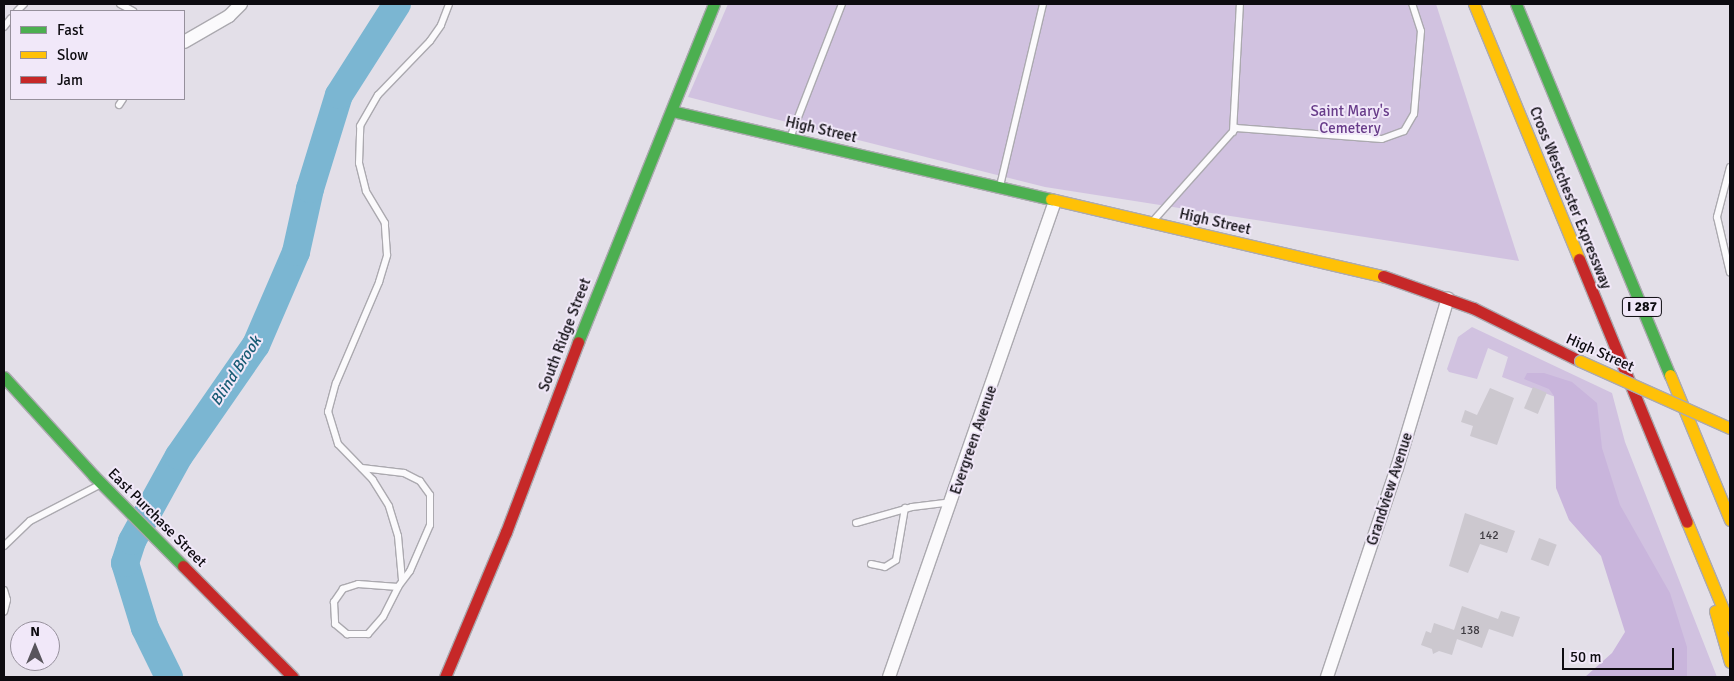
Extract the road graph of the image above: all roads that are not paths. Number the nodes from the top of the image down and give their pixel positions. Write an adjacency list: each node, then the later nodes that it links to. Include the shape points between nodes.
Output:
1 (120, 4): 11 (lane)
2 (241, 4): 12 (street, via 229,16)
3 (449, 4): 24 (lane, via 441,26 430,41 370,105 357,138 358,163 366,191 385,223 387,255 379,282 336,383 328,412 338,444)
4 (714, 4): 13 (main road, South Ridge Street)
5 (842, 4): 15 (lane)
6 (1043, 4): 17 (lane)
7 (1240, 4): 14 (lane)
8 (1412, 4): 14 (lane, via 1421,31 1414,114 1404,132 1382,140 1236,128)
9 (1474, 4): 30 (main road, Cross Westchester Expressway / I 287)
10 (1516, 4): 28 (main road, Cross Westchester Expressway / I 287)
11 (131, 10)
12 (186, 40)
13 (672, 111): 15 (main road, High Street); 40 (main road, South Ridge Street, via 600,284 506,532)
14 (1233, 132): 19 (lane)
15 (790, 138): 17 (main road, High Street)
16 (1730, 168): 20 (lane, via 1717,217)
17 (1000, 188): 18 (main road, High Street)
18 (1055, 201): 19 (main road, High Street); 26 (street, Evergreen Avenue)
19 (1150, 223): 21 (main road, High Street, via 1378,274)
20 (1730, 273)
21 (1448, 298): 23 (main road, High Street, bridge); 42 (street, Grandview Avenue, via 1397,468)
22 (4, 377): 25 (main road, East Purchase Street)
23 (1730, 428)
24 (362, 468): 33 (lane, via 382,494 394,517); 33 (lane, via 413,476 430,495 430,524 426,537 410,572)
25 (102, 484): 31 (lane, via 30,521); 39 (main road, East Purchase Street)
26 (952, 502): 27 (lane); 41 (street, Evergreen Avenue)
27 (906, 508): 29 (lane); 32 (lane, via 896,560 886,567)
28 (1730, 520)
29 (856, 522)
30 (1694, 538): 37 (main road, Cross Westchester Expressway / I 287); 38 (main road)
31 (4, 546)
32 (871, 564)
33 (402, 580): 34 (lane)
34 (398, 587): 34 (lane, via 358,584 343,589 334,602 336,624 348,634 368,634 384,618)
35 (4, 590): 36 (lane, via 7,600)
36 (4, 612)
37 (1730, 626)
38 (1730, 662)
39 (293, 677)
40 (445, 677)
41 (889, 677)
42 (1327, 677)

